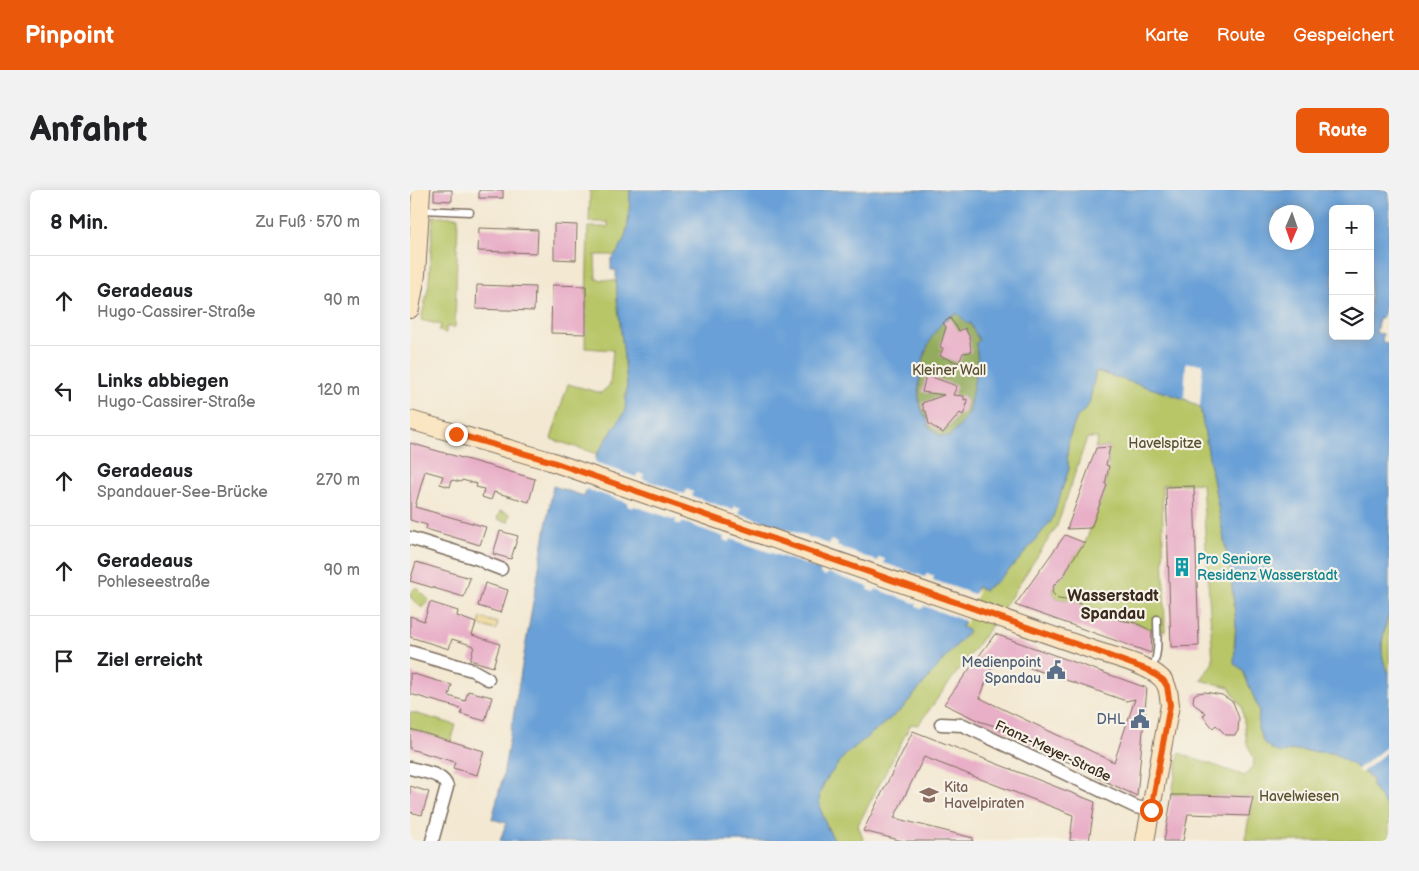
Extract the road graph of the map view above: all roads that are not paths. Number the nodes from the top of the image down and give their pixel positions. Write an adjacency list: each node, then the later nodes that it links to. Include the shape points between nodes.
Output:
1 (421, 190): 2 (street)
2 (420, 210): 3 (lane); 4 (street, via 416,276)
3 (470, 212)
4 (410, 309)
5 (410, 420): 10 (street, via 550,461)
6 (410, 538): 7 (street)
7 (501, 568)
8 (1157, 619): 10 (lane, via 1158,651)
9 (410, 652): 11 (street, via 472,670)
10 (1151, 671): 14 (street, via 1167,686 1170,705)
11 (488, 679)
12 (942, 724): 14 (street, Franz-Meyer-Straße, via 963,725 1136,807)
13 (410, 768): 15 (street, via 445,781)
14 (1151, 810): 16 (street)
15 (432, 841)
16 (1145, 841)

